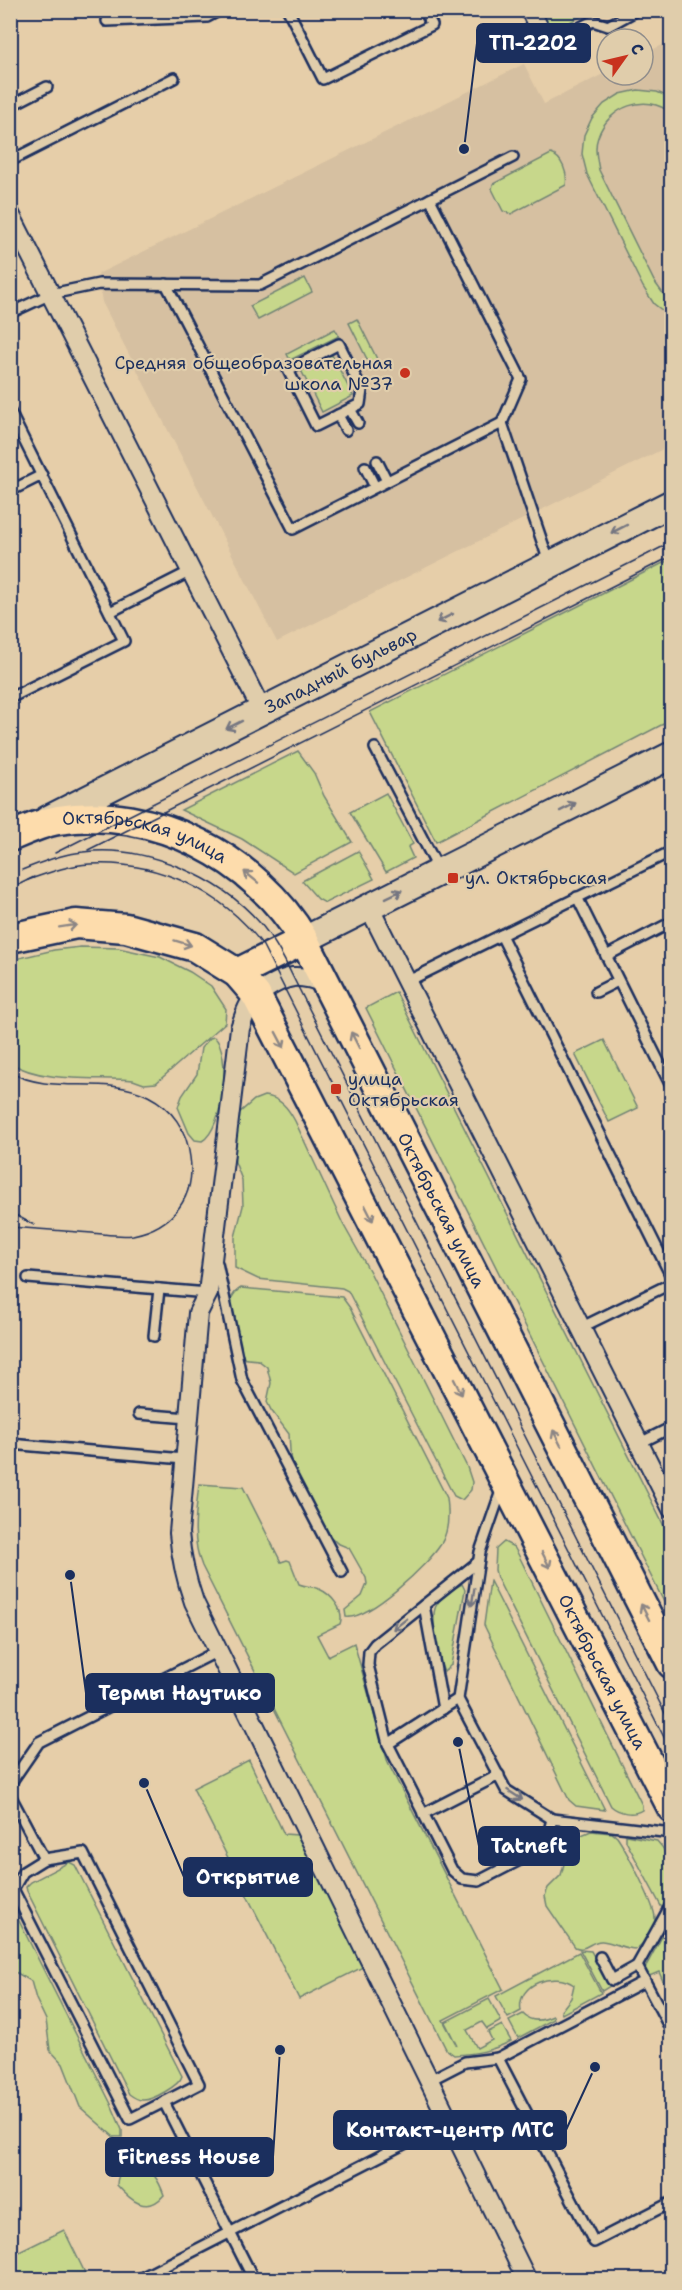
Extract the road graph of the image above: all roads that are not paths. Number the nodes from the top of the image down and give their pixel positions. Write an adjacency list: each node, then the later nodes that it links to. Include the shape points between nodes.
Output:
1 (220, 10): 6 (lane, via 207,17)
2 (288, 10): 3 (lane, via 323,79 432,25)
3 (424, 10)
4 (530, 10): 7 (street)
5 (637, 10): 7 (lane, via 608,26 593,21)
6 (107, 21)
7 (547, 44)
8 (174, 78): 12 (lane)
9 (47, 87): 10 (lane)
10 (10, 106)
11 (513, 157): 13 (lane)
12 (10, 161)
13 (430, 199): 15 (lane, via 260,285); 22 (lane, via 521,379)
14 (10, 213): 16 (street)
15 (166, 284): 16 (lane, via 99,284); 28 (lane, via 293,529)
16 (51, 294): 17 (lane); 32 (street)
17 (10, 313)
18 (350, 409): 20 (lane); 20 (lane, via 360,404 362,390 339,344 288,370 316,426); 21 (lane)
19 (10, 412): 26 (lane)
20 (339, 415): 23 (lane)
21 (358, 423)
22 (502, 423): 27 (lane); 31 (lane)
23 (346, 430)
24 (377, 461): 27 (lane)
25 (365, 467): 28 (lane)
26 (42, 475): 29 (lane); 33 (lane)
27 (387, 481): 28 (lane)
28 (375, 487)
29 (10, 491)
30 (672, 503): 31 (street, Западный бульвар, one-way to 31)
31 (550, 564): 35 (street, Западный бульвар, one-way to 35)
32 (191, 571): 33 (lane); 35 (street)
33 (110, 612): 34 (lane, via 124,641)
34 (10, 698)
35 (262, 711): 38 (street, Западный бульвар, one-way to 38)
36 (375, 748): 40 (lane)
37 (672, 755): 40 (street, one-way to 37)
38 (23, 832): 46 (main road, Октябрьская улица, one-way to 38, via 261,885 215,851 166,830 120,820 76,818)
39 (672, 851): 41 (lane)
40 (440, 872): 42 (street, one-way to 40)
41 (577, 897): 44 (lane); 47 (lane)
42 (369, 907): 46 (street); 50 (street)
43 (672, 922): 47 (lane)
44 (501, 935): 50 (lane); 58 (lane)
45 (10, 938): 49 (main road, Октябрьская улица, one-way to 49, via 76,924 126,928 195,947)
46 (304, 939): 48 (main road); 52 (main road, Октябрьская улица)
47 (606, 956): 51 (lane)
48 (263, 960): 49 (main road); 54 (street)
49 (237, 973): 54 (main road, Октябрьская улица)
50 (406, 981): 62 (street)
51 (618, 981): 53 (lane); 55 (lane)
52 (326, 984): 54 (street, via 293,977); 76 (main road, Октябрьская улица, one-way to 52)
53 (596, 992)
54 (256, 995): 56 (street, via 240,1028); 70 (main road, Октябрьская улица, one-way to 70)
55 (671, 1089)
56 (213, 1246): 61 (street); 73 (lane, via 242,1380)
57 (28, 1278): 60 (lane)
58 (672, 1278)
59 (672, 1283): 62 (lane)
60 (159, 1289): 61 (lane); 63 (lane)
61 (208, 1293): 65 (street, via 198,1313)
62 (580, 1328): 67 (street)
63 (154, 1336)
64 (139, 1414): 65 (lane)
65 (188, 1418): 69 (street)
66 (672, 1427): 67 (lane)
67 (639, 1443): 71 (street)
68 (10, 1444): 69 (lane)
69 (184, 1459): 75 (street, via 179,1533 184,1576)
70 (505, 1480): 72 (lane); 83 (main road, Октябрьская улица, one-way to 83)
71 (672, 1509)
72 (478, 1562): 74 (lane); 77 (lane, one-way to 77)
73 (342, 1572)
74 (424, 1605): 78 (lane); 79 (lane, one-way to 79, via 369,1652 368,1665)
75 (218, 1651): 81 (lane, via 39,1742); 94 (street)
76 (672, 1664)
77 (458, 1699): 78 (lane); 80 (lane)
78 (443, 1709): 79 (lane)
79 (388, 1744): 84 (lane)
80 (499, 1775): 84 (lane); 85 (lane, one-way to 85, via 506,1790)
81 (10, 1784)
82 (10, 1795): 87 (lane)
83 (672, 1808)
84 (423, 1814): 85 (lane, via 452,1870 462,1879 479,1881 545,1847)
85 (552, 1819): 86 (lane)
86 (672, 1833)
87 (44, 1859): 95 (lane, via 83,1853 194,2073 199,2084); 95 (lane, via 23,1872 13,1889 130,2119)
88 (672, 1903): 90 (lane)
89 (600, 1957): 90 (lane, via 612,1980)
90 (637, 1966): 91 (lane)
91 (645, 1981): 92 (lane); 93 (lane)
92 (672, 2032)
93 (498, 2058): 94 (lane, via 465,2062); 97 (lane, via 594,2242)
94 (430, 2080): 96 (street)
95 (164, 2102): 98 (lane)
96 (449, 2121): 98 (lane); 101 (street)
97 (672, 2202)
98 (230, 2232): 99 (lane); 100 (lane)
99 (137, 2280)
100 (254, 2280)
101 (528, 2280)

